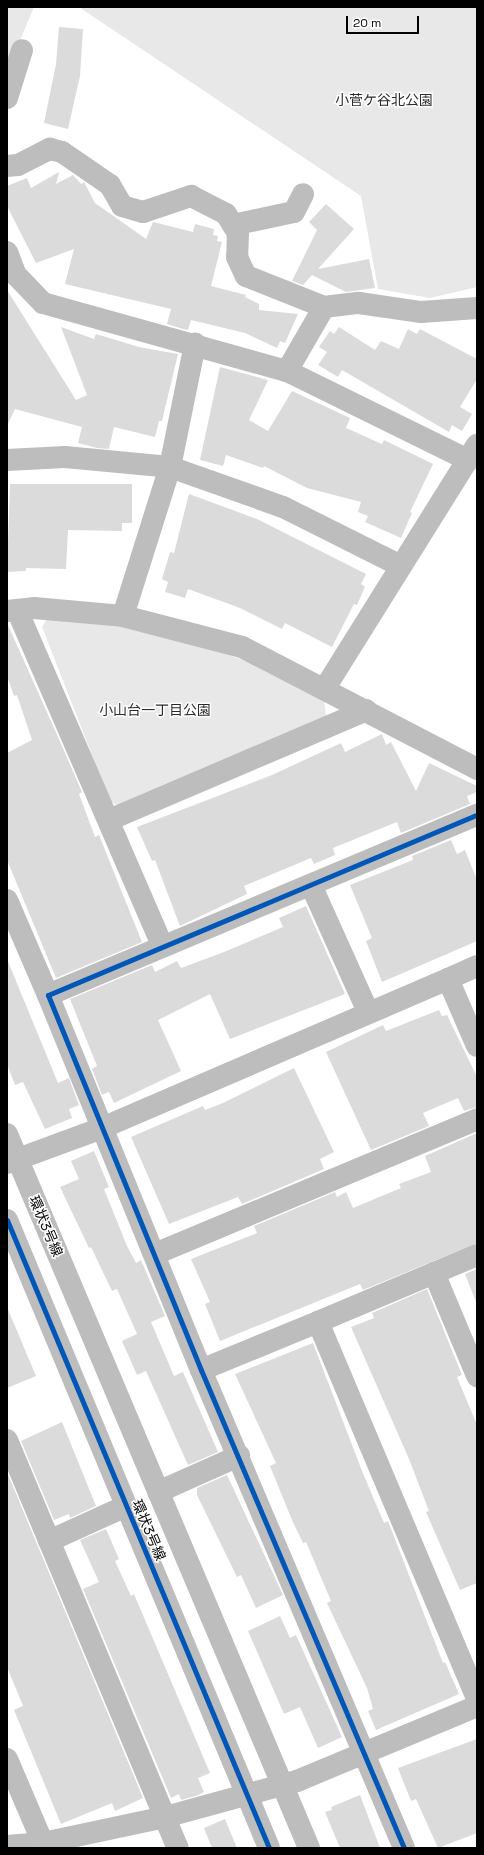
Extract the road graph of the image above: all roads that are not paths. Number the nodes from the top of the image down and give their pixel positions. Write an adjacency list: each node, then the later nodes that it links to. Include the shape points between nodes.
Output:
1 (22, 50): 2 (street)
2 (7, 98)
3 (7, 166): 5 (street, via 18,165 50,149 62,152 110,185 122,206 144,212 191,196 226,214)
4 (303, 194): 5 (street, via 294,212)
5 (233, 225): 7 (street, via 238,233 237,257 246,276)
6 (7, 252): 9 (street, via 16,275 43,303)
7 (324, 307): 8 (street, via 359,303 421,312); 10 (street)
8 (477, 308)
9 (195, 344): 10 (street); 13 (street)
10 (287, 372): 11 (street)
11 (472, 452): 14 (street)
12 (7, 460): 13 (street, via 65,457)
13 (170, 466): 14 (street, via 283,507); 16 (street)
14 (401, 566): 17 (street)
15 (12, 611): 16 (street, via 34,608); 21 (street)
16 (123, 616): 17 (street, via 242,647)
17 (325, 688): 18 (street)
18 (367, 710): 19 (street); 21 (street)
19 (477, 768)
20 (477, 816): 22 (street)
21 (110, 820): 24 (street)
22 (311, 885): 24 (street); 28 (street)
23 (7, 900): 27 (street)
24 (162, 945): 27 (street)
25 (477, 966): 26 (street)
26 (448, 979): 28 (street); 29 (street)
27 (48, 995): 31 (street)
28 (368, 1012): 31 (street)
29 (477, 1046)
30 (477, 1119): 35 (street)
31 (102, 1128): 33 (street); 35 (street)
32 (7, 1134): 33 (street, 環状3号線)
33 (12, 1161): 43 (street, 環状3号線)
34 (7, 1220): 44 (street, 環状3号線)
35 (155, 1254): 39 (street)
36 (477, 1255): 37 (street)
37 (434, 1273): 38 (street); 40 (street)
38 (318, 1322): 39 (street); 46 (street)
39 (201, 1370): 42 (street)
40 (477, 1376)
41 (8, 1447): 45 (street)
42 (239, 1456): 43 (street); 48 (street)
43 (158, 1492): 50 (street, 環状3号線)
44 (126, 1506): 45 (street); 51 (street, 環状3号線)
45 (49, 1541): 52 (street)
46 (477, 1699)
47 (477, 1706): 48 (street)
48 (365, 1752): 50 (street); 58 (street)
49 (7, 1759): 53 (street)
50 (282, 1786): 51 (street); 57 (street, 環状3号線)
51 (246, 1795): 52 (street); 56 (street, 環状3号線)
52 (165, 1817): 53 (street); 55 (street)
53 (44, 1845): 54 (street)
54 (7, 1846)
55 (178, 1848)
56 (269, 1848)
57 (309, 1848)
58 (404, 1848)

